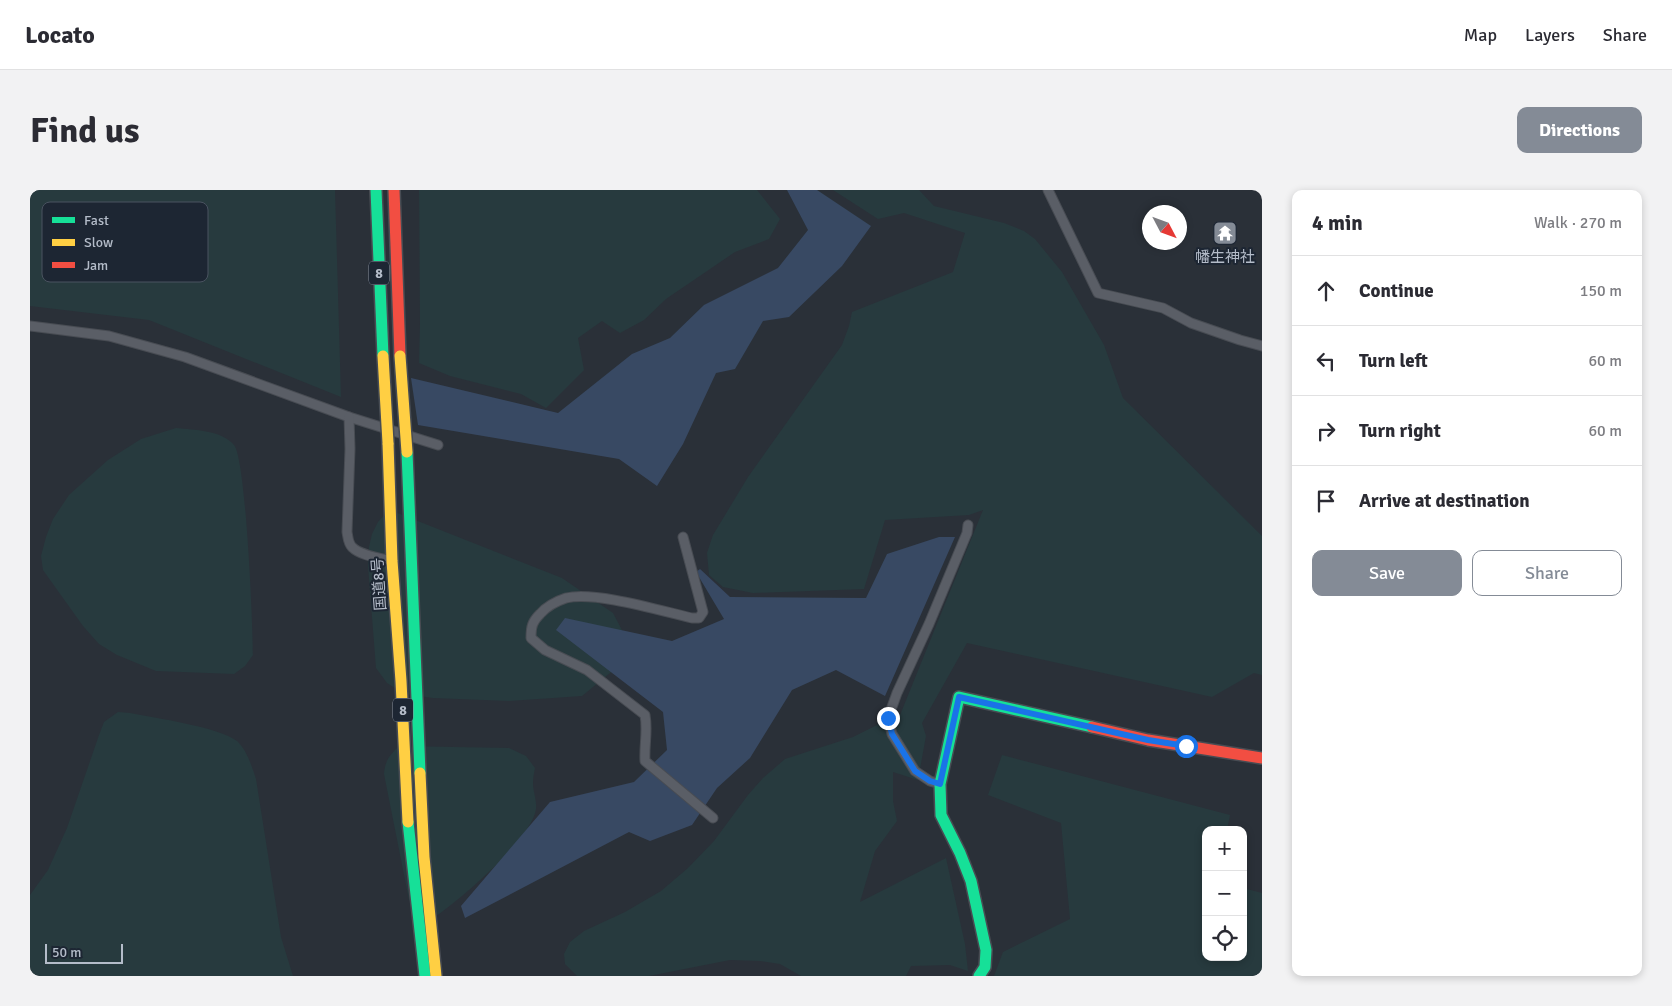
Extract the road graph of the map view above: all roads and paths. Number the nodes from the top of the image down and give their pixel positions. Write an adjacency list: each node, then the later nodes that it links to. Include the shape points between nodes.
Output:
1 (376, 190): 10 (main road, 国道8号 / 8, bridge)
2 (394, 190): 14 (main road, 8, bridge)
3 (1048, 190): 5 (street, via 1098,293 1163,308 1191,323)
4 (30, 326): 6 (street, via 108,336 157,349)
5 (1262, 346)
6 (349, 416): 7 (street); 10 (street, via 348,542 358,551)
7 (438, 446)
8 (968, 525): 12 (street, via 888,718 892,734 915,771)
9 (683, 537): 13 (street, via 703,612 699,618 604,598 566,598 545,608 531,629 532,638 544,650 587,670 645,715 645,761)
10 (392, 561): 15 (main road, 国道8号 / 8)
11 (1262, 758): 12 (main road, via 1148,740 959,697)
12 (940, 784): 20 (main road, via 941,815 971,881 986,950 985,967)
13 (710, 815)
14 (424, 857): 18 (main road, 8); 19 (main road)
15 (411, 864): 16 (main road); 17 (main road, 国道8号 / 8)
16 (413, 967)
17 (425, 976)
18 (436, 976)
19 (447, 976)
20 (979, 976)

